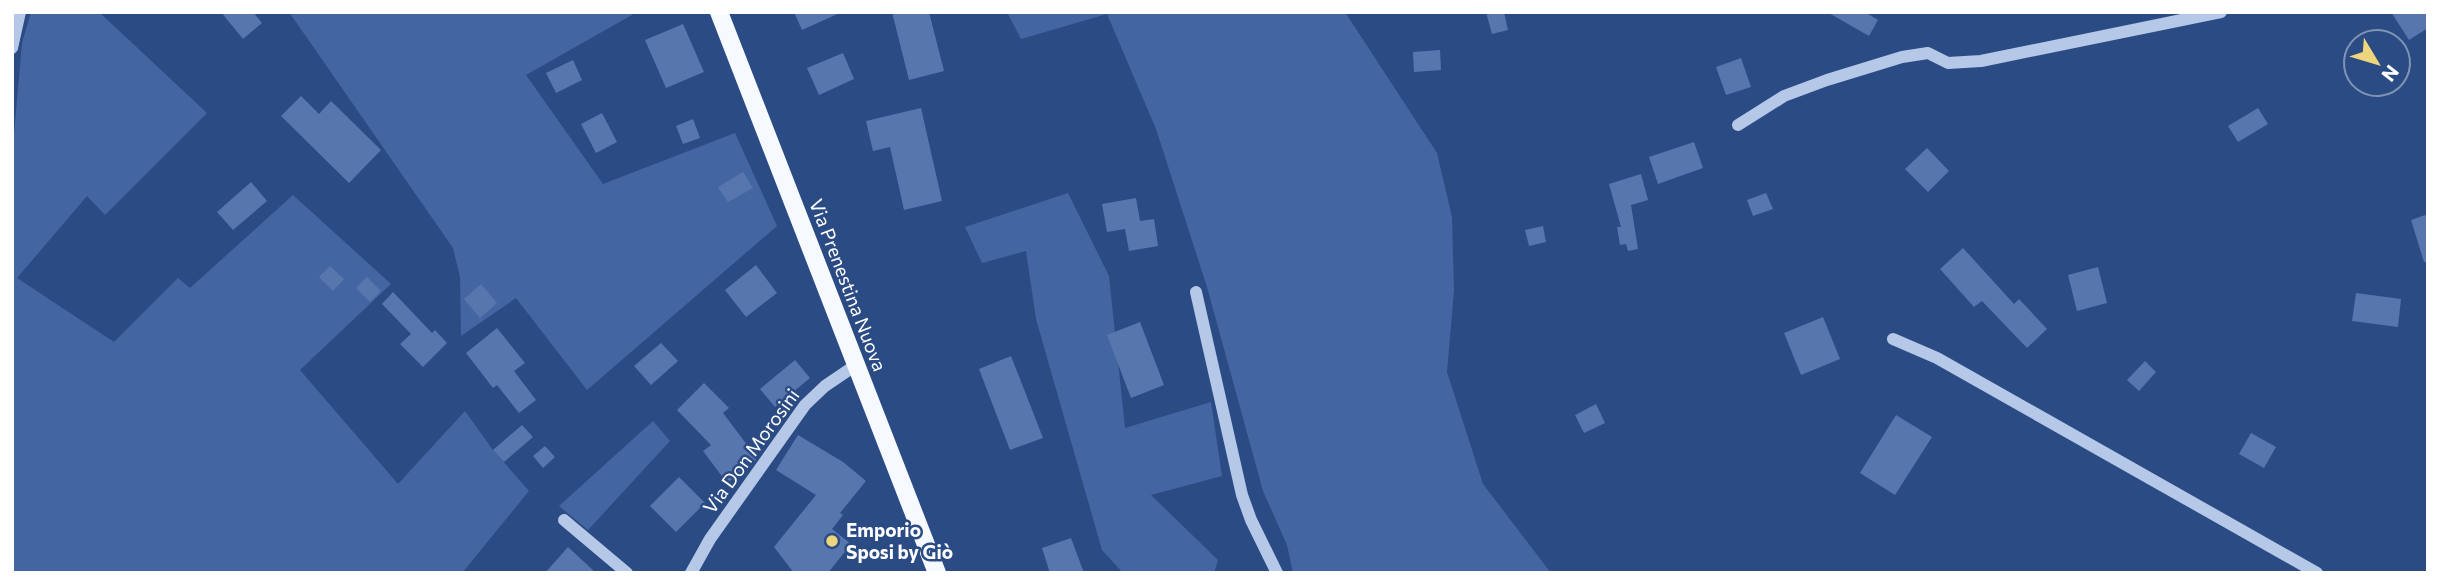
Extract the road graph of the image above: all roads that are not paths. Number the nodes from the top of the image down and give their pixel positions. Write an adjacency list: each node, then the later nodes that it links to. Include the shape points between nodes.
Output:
1 (20, 12): 4 (street)
2 (719, 12): 8 (main road, Via Prenestina Nuova)
3 (2221, 12): 5 (street, via 1981,61 1948,63 1928,52 1902,57 1784,96)
4 (12, 48)
5 (1738, 125)
6 (1196, 292): 13 (street, via 1242,495)
7 (1893, 339): 14 (street, via 1937,358)
8 (856, 365): 11 (street, Via Don Morosini, via 805,405); 12 (main road, Via Prenestina Nuova)
9 (564, 520): 10 (street)
10 (627, 573)
11 (691, 573)
12 (937, 573)
13 (1277, 573)
14 (2317, 573)

